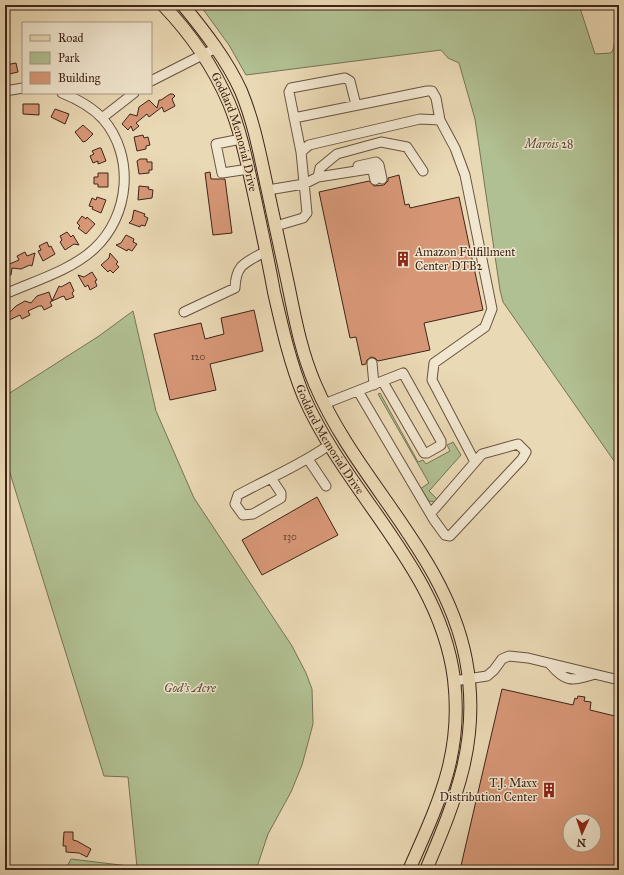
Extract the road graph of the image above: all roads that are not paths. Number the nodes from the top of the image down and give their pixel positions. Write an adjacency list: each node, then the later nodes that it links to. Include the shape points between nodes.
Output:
1 (163, 5): 4 (main road, Goddard Memorial Drive, via 184,28)
2 (183, 5): 3 (main road, Goddard Memorial Drive)
3 (216, 48): 4 (street); 21 (main road, Goddard Memorial Drive, via 231,71 248,110)
4 (203, 55): 5 (street); 14 (main road, Goddard Memorial Drive, via 227,99)
5 (152, 80)
6 (22, 88): 7 (street)
7 (5, 91)
8 (64, 94): 11 (street)
9 (133, 94): 11 (street)
10 (356, 105): 12 (street); 12 (street, via 350,81 345,78 292,88 288,92); 13 (street, via 432,91)
11 (102, 118): 24 (street, via 115,139 124,170 122,202 111,228 101,242 81,259)
12 (294, 118): 15 (street)
13 (440, 120): 15 (street, via 420,119 309,145); 32 (street, via 455,148 465,175 492,309 485,327 434,363 432,380)
14 (241, 139): 16 (main road, Goddard Memorial Drive); 16 (street, via 216,144 222,173)
15 (301, 152): 20 (street)
16 (248, 169): 23 (main road, Goddard Memorial Drive)
17 (423, 171): 18 (street, via 407,147 381,142 337,154 320,168)
18 (318, 177): 19 (street, via 369,170); 20 (street)
19 (379, 179)
20 (304, 184): 21 (street); 22 (street, via 307,213 303,218)
21 (268, 190): 22 (main road, Goddard Memorial Drive)
22 (276, 226): 29 (main road, Goddard Memorial Drive, via 302,348)
23 (266, 251): 25 (street, via 239,269 235,274 235,288); 30 (main road, Goddard Memorial Drive, via 280,318 295,372 310,410)
24 (5, 294)
25 (184, 312)
26 (369, 363): 27 (street, via 374,372 372,375)
27 (378, 383): 27 (street, via 403,373 441,445 424,453); 28 (street)
28 (358, 391): 29 (street); 35 (street)
29 (324, 404): 36 (main road, Goddard Memorial Drive, via 344,442 436,577 457,625)
30 (330, 445): 31 (street); 37 (main road, Goddard Memorial Drive, via 426,590 445,638)
31 (308, 459): 33 (street); 34 (street)
32 (476, 462): 35 (street); 35 (street, via 482,454 518,444 526,452 450,536 445,535)
33 (271, 478): 33 (street, via 238,495 235,504 243,515 253,514 281,498 281,493)
34 (326, 486)
35 (431, 513)
36 (469, 679): 37 (street); 38 (street, via 487,676 502,659 509,656 528,658); 40 (main road, Goddard Memorial Drive, via 470,731 462,776)
37 (454, 680): 39 (main road, Goddard Memorial Drive, via 456,718 450,766 440,801)
38 (619, 680)
39 (409, 870)
40 (426, 870)

